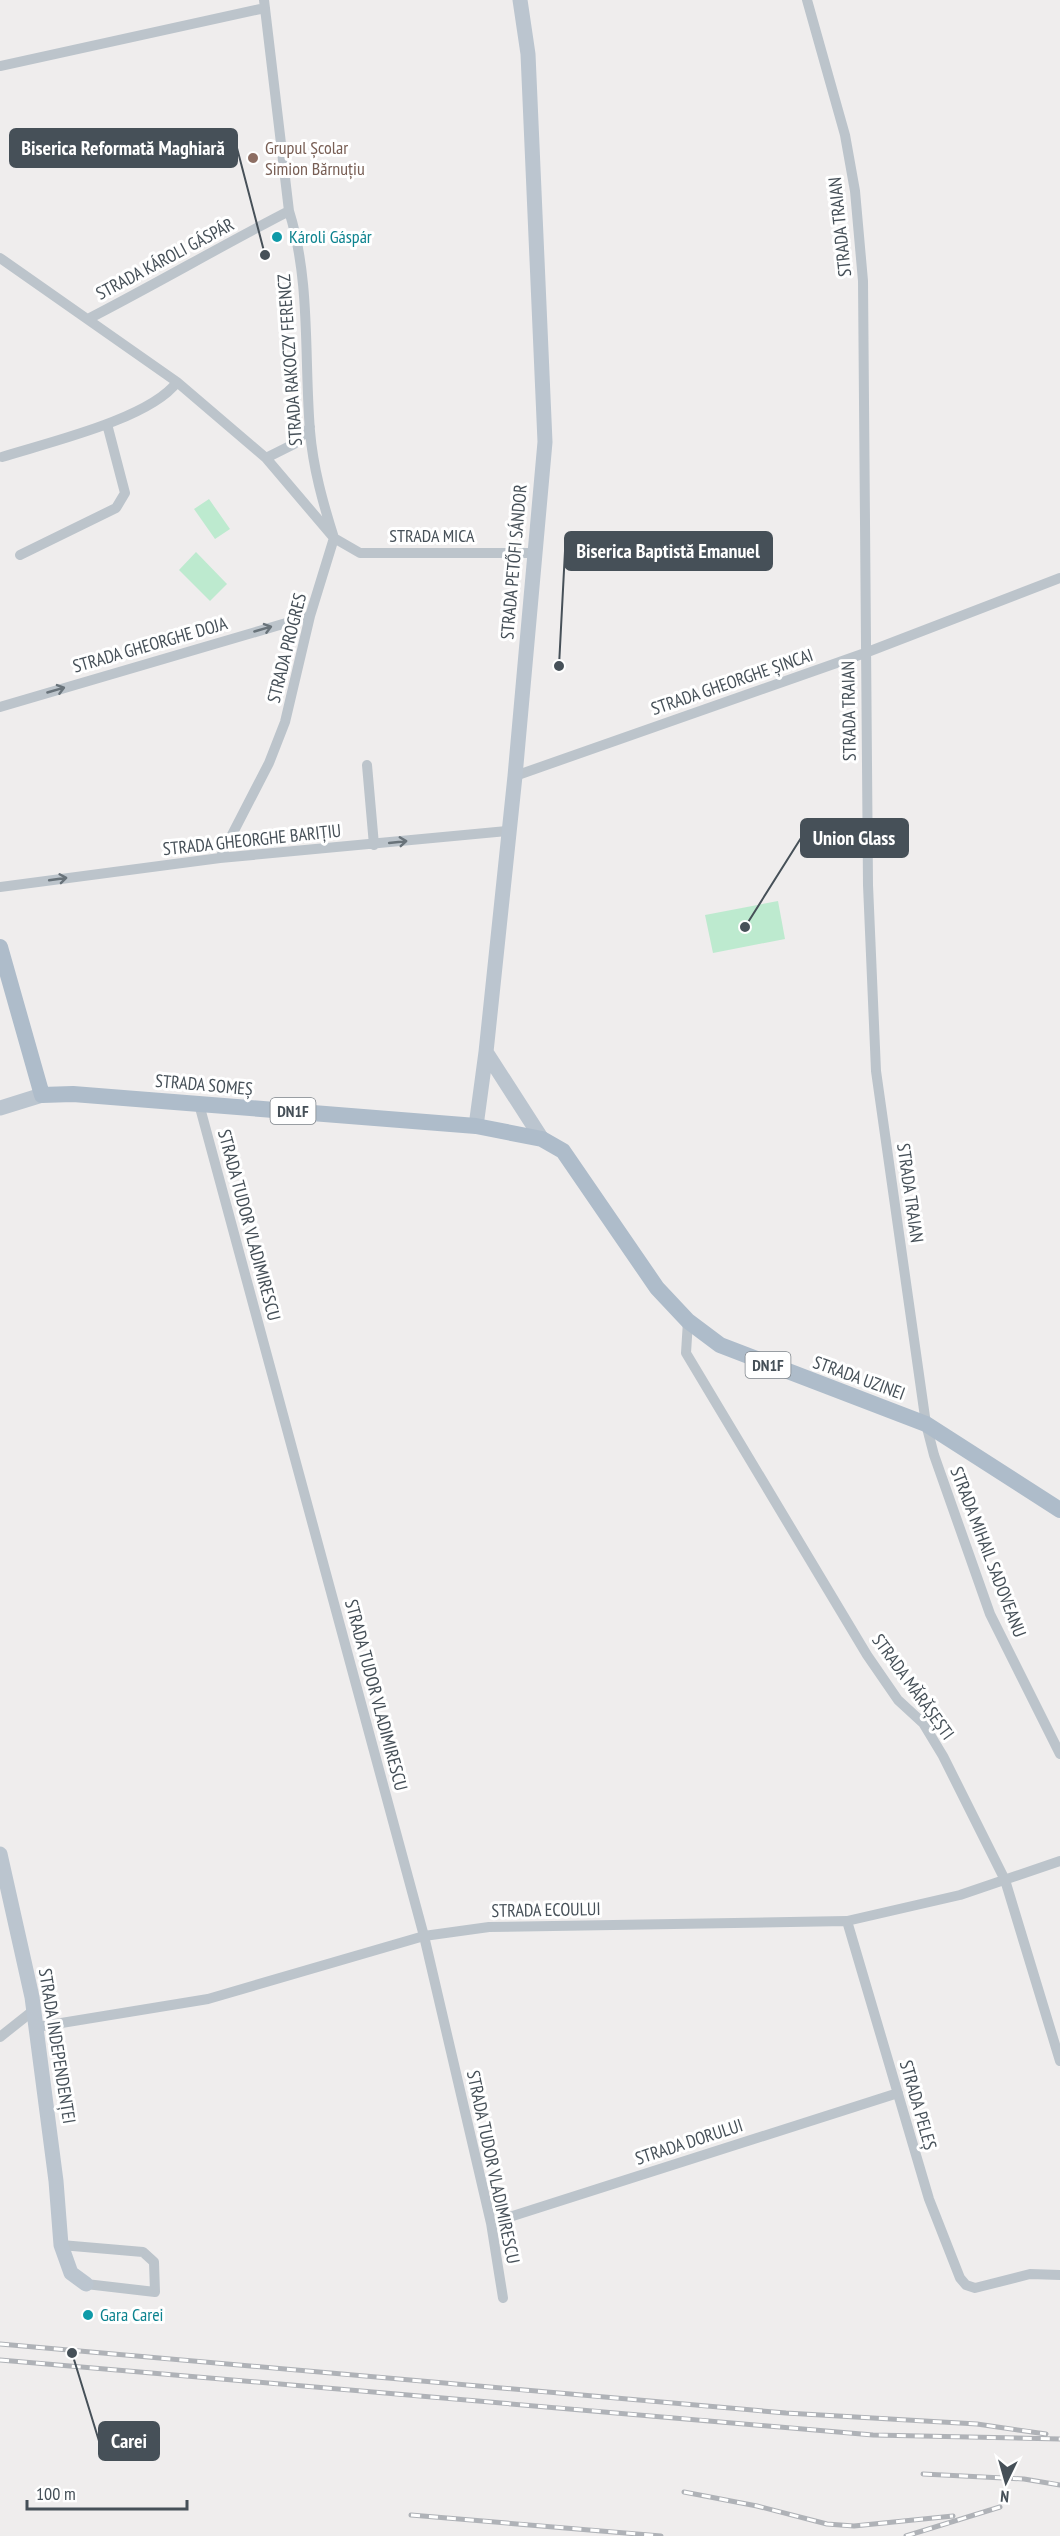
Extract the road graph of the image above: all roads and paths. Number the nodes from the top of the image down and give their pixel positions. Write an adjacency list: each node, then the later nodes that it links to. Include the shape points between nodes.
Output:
1 (520, 0): 14 (main road, STRADA PETŐFI SÁNDOR, via 528,54 543,365 544,442)
2 (807, 0): 18 (street, STRADA TRAIAN, via 845,135 855,191 863,281)
3 (265, 4): 4 (street); 5 (street, STRADA RAKOCZY FERENCZ)
4 (0, 66)
5 (289, 211): 7 (street, STRADA KÁROLI GÁSPÁR); 10 (street, STRADA RAKOCZY FERENCZ, via 300,244)
6 (0, 258): 7 (street)
7 (88, 319): 8 (street)
8 (177, 382): 9 (street, via 169,393); 12 (street)
9 (106, 424): 11 (street); 15 (street, via 124,494 122,502)
10 (310, 427): 12 (street, via 294,444); 13 (street, STRADA RAKOCZY FERENCZ, via 318,484)
11 (2, 457)
12 (266, 458): 13 (street)
13 (334, 538): 14 (street, STRADA MICA, via 360,552); 17 (street, STRADA PROGRES)
14 (535, 554): 21 (main road, STRADA PETŐFI SÁNDOR)
15 (20, 555)
16 (1060, 578): 18 (street, STRADA GHEORGHE ȘINCAI)
17 (310, 616): 19 (street, STRADA GHEORGHE DOJA, one-way to 17); 24 (street, STRADA PROGRES, via 285,722 269,763)
18 (865, 653): 21 (street, STRADA GHEORGHE ȘINCAI); 35 (street, STRADA TRAIAN, via 868,885 876,1071)
19 (0, 707)
20 (367, 765): 23 (street)
21 (515, 776): 22 (main road, STRADA PETŐFI SÁNDOR)
22 (507, 831): 23 (street, STRADA GHEORGHE BARIȚIU, one-way to 22); 28 (main road, STRADA PETŐFI SÁNDOR)
23 (374, 845): 24 (street, STRADA GHEORGHE BARIȚIU)
24 (220, 858): 25 (street, STRADA GHEORGHE BARIȚIU, one-way to 24)
25 (0, 887)
26 (0, 947): 27 (main road)
27 (5, 983): 29 (main road)
28 (486, 1052): 32 (main road, STRADA PETŐFI SÁNDOR); 33 (main road)
29 (42, 1095): 30 (main road, STRADA SOMEȘ / DN1F); 31 (main road)
30 (199, 1104): 32 (main road, STRADA SOMEȘ / DN1F); 42 (street, STRADA TUDOR VLADIMIRESCU)
31 (0, 1108)
32 (476, 1126): 33 (main road, STRADA SOMEȘ / DN1F)
33 (542, 1139): 34 (main road, STRADA UZINEI / DN1F, via 563,1151 657,1288)
34 (688, 1321): 35 (main road, STRADA UZINEI / DN1F, via 720,1345); 40 (street, STRADA MĂRĂȘEȘTI, via 686,1353 867,1654 898,1700 923,1723 933,1739)
35 (926, 1424): 36 (main road, STRADA UZINEI / DN1F); 37 (street, STRADA MIHAIL SADOVEANU, via 990,1614)
36 (1060, 1510)
37 (1060, 1754)
38 (0, 1854): 43 (main road, STRADA INDEPENDENȚEI)
39 (1060, 1861): 40 (street, STRADA ECOULUI)
40 (1005, 1880): 41 (street, STRADA ECOULUI, via 960,1895); 46 (street, STRADA MĂRĂȘEȘTI)
41 (847, 1921): 42 (street, STRADA ECOULUI, via 489,1927); 47 (street, STRADA PELEȘ)
42 (424, 1936): 44 (street, STRADA ECOULUI, via 208,1999); 48 (street, STRADA TUDOR VLADIMIRESCU)
43 (34, 2010): 44 (main road, STRADA INDEPENDENȚEI); 45 (street)
44 (37, 2027): 49 (main road, STRADA INDEPENDENȚEI, via 57,2181)
45 (0, 2037)
46 (1060, 2061)
47 (898, 2093): 48 (street, STRADA DORULUI); 50 (street, STRADA PELEȘ, via 929,2199 966,2285 975,2288 1030,2274)
48 (490, 2223): 52 (street, STRADA TUDOR VLADIMIRESCU)
49 (61, 2245): 51 (main road, STRADA INDEPENDENȚEI, via 71,2273); 51 (street, STRADA INDEPENDENȚEI, via 143,2252 154,2262 155,2292)
50 (1060, 2275)
51 (86, 2284)
52 (503, 2298)

